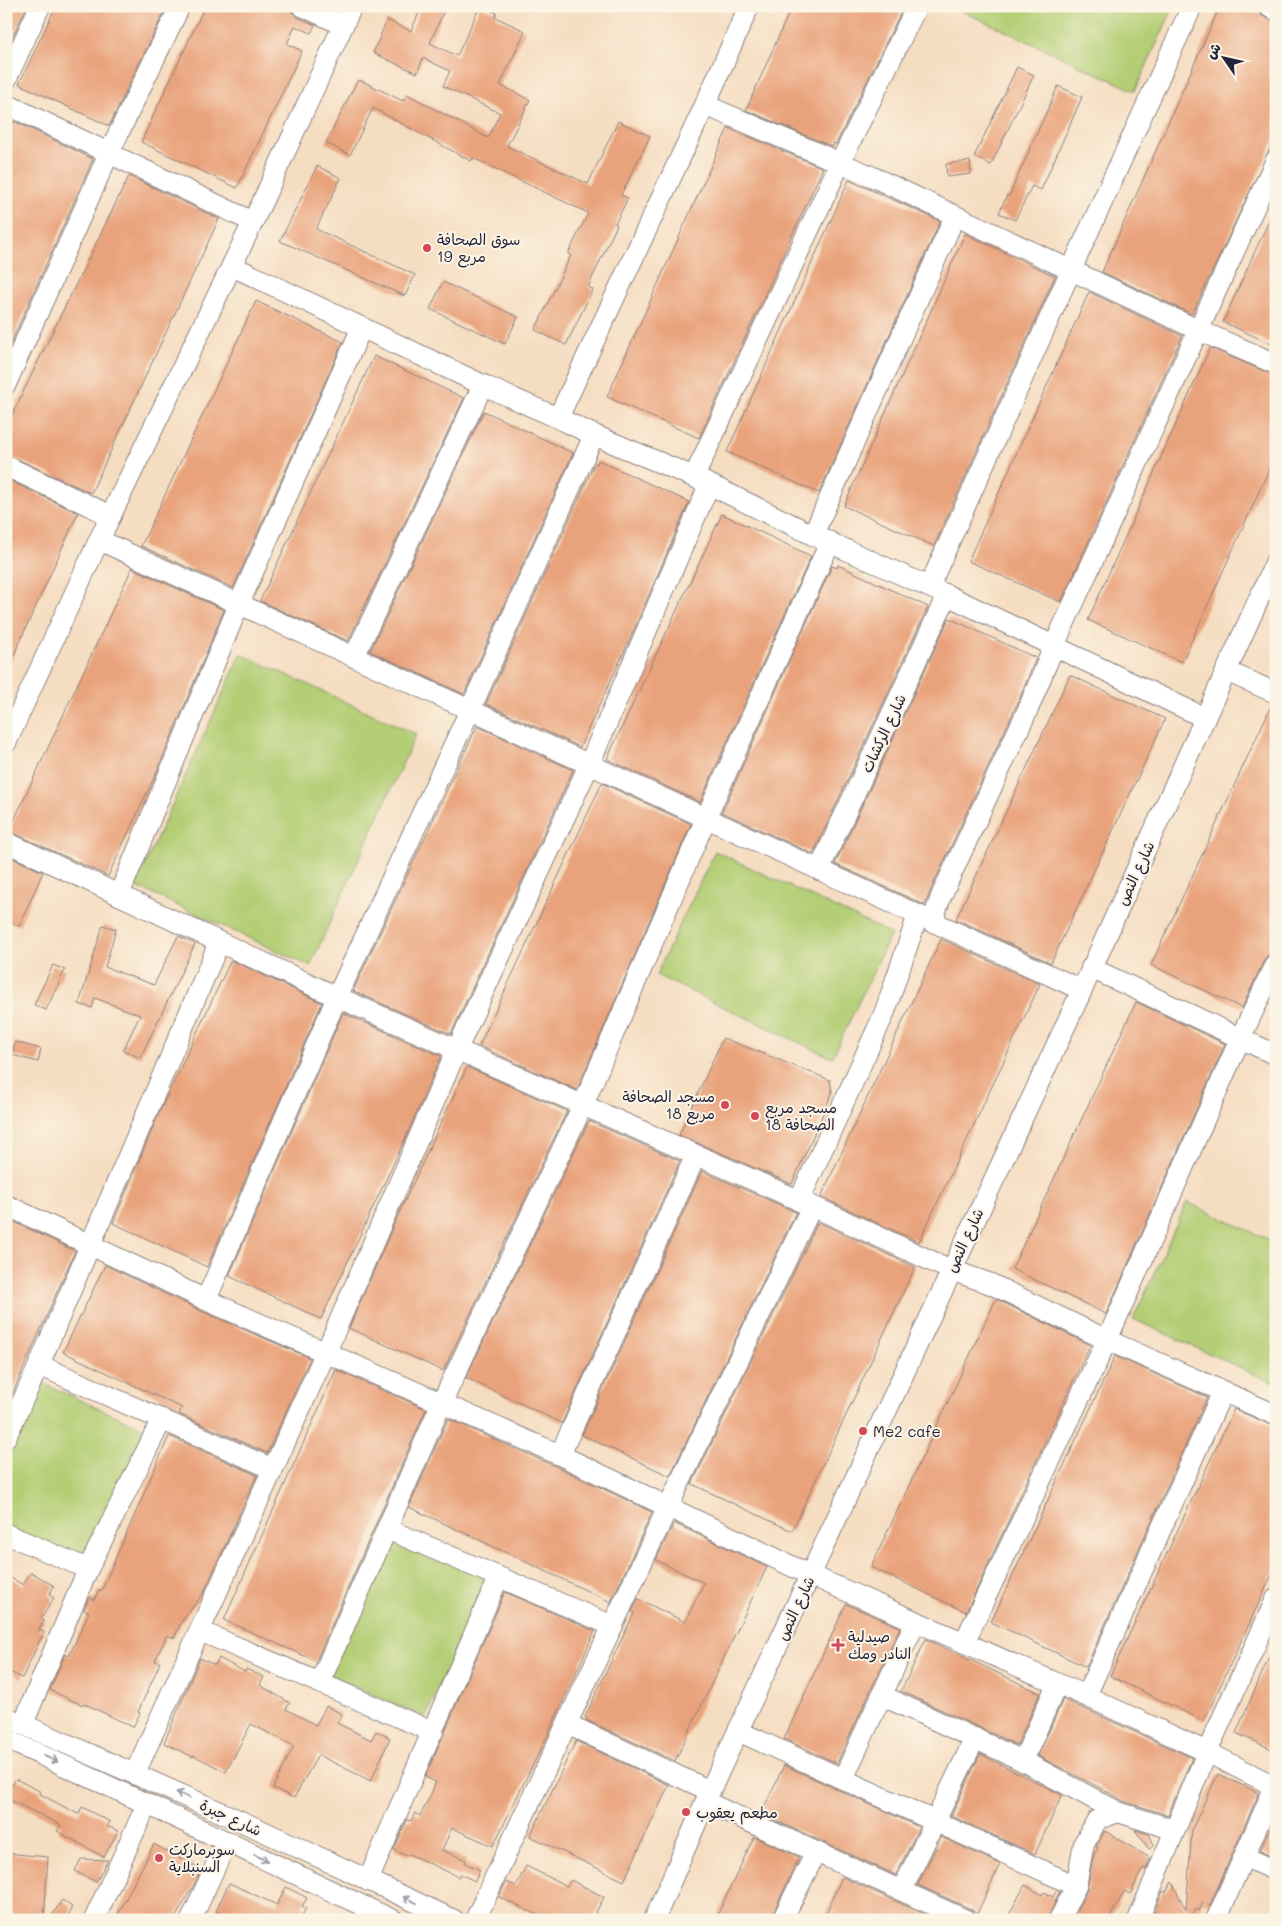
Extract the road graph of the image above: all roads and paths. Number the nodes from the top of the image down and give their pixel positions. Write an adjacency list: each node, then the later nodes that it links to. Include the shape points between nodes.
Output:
1 (40, 6): 11 (street)
2 (180, 6): 14 (street)
3 (302, 6): 10 (street)
4 (352, 6): 10 (street)
5 (749, 6): 13 (street)
6 (917, 6): 16 (street)
7 (1192, 6): 20 (street, شارع الركشات)
8 (1268, 6): 9 (street)
9 (1276, 10)
10 (343, 25): 18 (street)
11 (6, 80)
12 (6, 104): 14 (street)
13 (705, 105): 16 (street); 26 (street)
14 (109, 153): 18 (street); 24 (street)
15 (1276, 160): 22 (street)
16 (840, 163): 17 (street); 29 (street)
17 (955, 216): 20 (street); 31 (street)
18 (254, 222): 19 (street)
19 (232, 266): 21 (street); 30 (street)
20 (1070, 270): 22 (street); 34 (street, شارع الركشات)
21 (362, 327): 25 (street); 35 (street)
22 (1198, 330): 23 (street); 36 (street)
23 (1276, 364)
24 (6, 384)
25 (483, 385): 26 (street); 37 (street)
26 (558, 418): 27 (street)
27 (594, 436): 29 (street); 40 (street)
28 (6, 466): 30 (street)
29 (702, 481): 31 (street); 43 (street)
30 (112, 516): 32 (street)
31 (822, 538): 34 (street); 44 (street)
32 (100, 540): 35 (street); 42 (street)
33 (1276, 561): 38 (street, شارع النص)
34 (938, 591): 36 (street); 46 (street, شارع الركشات)
35 (239, 604): 37 (street); 47 (street)
36 (1054, 646): 41 (street); 48 (street, via 942,894)
37 (354, 657): 40 (street)
38 (1226, 671): 39 (street); 41 (street, شارع النص)
39 (1276, 693)
40 (470, 710): 43 (street); 53 (street)
41 (1205, 718): 51 (street, شارع النص)
42 (6, 743)
43 (589, 765): 44 (street); 55 (street)
44 (706, 818): 46 (street); 57 (street)
45 (6, 842): 47 (street)
46 (819, 870): 48 (street)
47 (119, 895): 49 (street)
48 (925, 918): 52 (street); 59 (street)
49 (220, 943): 53 (street); 61 (street)
50 (1276, 963): 54 (street)
51 (1091, 968): 52 (street, شارع النص); 54 (street)
52 (1082, 990): 62 (street, شارع النص)
53 (337, 997): 55 (street); 63 (street)
54 (1240, 1039): 56 (street); 64 (street)
55 (458, 1049): 57 (street); 65 (street)
56 (1276, 1055)
57 (583, 1105): 58 (street); 68 (street)
58 (696, 1155): 59 (street); 72 (street)
59 (805, 1203): 62 (street); 74 (street)
60 (6, 1205): 61 (street)
61 (91, 1245): 63 (street); 66 (street)
62 (951, 1270): 64 (street, via 991,1284); 78 (street, شارع النص)
63 (206, 1300): 65 (street)
64 (1106, 1340): 67 (street); 84 (street)
65 (326, 1352): 68 (street); 73 (street)
66 (39, 1365): 70 (street); 71 (street)
67 (1223, 1391): 69 (street); 88 (street)
68 (442, 1402): 72 (street); 75 (street)
69 (1276, 1415)
70 (162, 1419): 73 (street); 77 (street)
71 (6, 1437)
72 (560, 1455): 74 (street)
73 (273, 1469): 83 (street)
74 (668, 1507): 78 (street); 82 (street)
75 (387, 1529): 79 (street); 85 (street)
76 (6, 1534): 77 (street)
77 (88, 1569): 89 (street)
78 (810, 1575): 81 (street); 91 (street, شارع النص)
79 (498, 1578): 82 (street); 92 (street)
80 (1276, 1599): 95 (street)
81 (916, 1621): 84 (street); 87 (street)
82 (612, 1626): 90 (street)
83 (200, 1631): 85 (street); 97 (street)
84 (964, 1643): 86 (street)
85 (320, 1682): 92 (street)
86 (1057, 1684): 88 (street); 96 (street)
87 (883, 1696): 93 (street); 98 (street)
88 (1086, 1696): 95 (street)
89 (14, 1720): 97 (street, شارع جبرة)
90 (567, 1724): 100 (street); 117 (street)
91 (738, 1731): 98 (street); 100 (street, شارع النص)
92 (433, 1732): 109 (street)
93 (975, 1738): 96 (street); 103 (street)
94 (6, 1739): 101 (street, شارع جبرة, one-way to 101)
95 (1207, 1752): 99 (street); 104 (street)
96 (1024, 1761): 102 (street)
97 (135, 1773): 109 (street, شارع جبرة, one-way to 97)
98 (843, 1779): 103 (street)
99 (1276, 1787): 107 (street)
100 (708, 1796): 106 (street); 118 (street, شارع النص)
101 (147, 1804): 105 (street, شارع جبرة); 113 (street)
102 (1118, 1812): 104 (street); 110 (street, via 1097,1820 1084,1843)
103 (935, 1821): 110 (street); 111 (street)
104 (1175, 1830): 121 (street)
105 (226, 1841): 114 (street); 115 (street, شارع جبرة, one-way to 115)
106 (816, 1852): 111 (street); 119 (street)
107 (1245, 1857): 108 (street); 122 (street)
108 (1276, 1871)
109 (368, 1881): 116 (street, شارع جبرة, one-way to 109)
110 (1076, 1886): 120 (street)
111 (902, 1890): 112 (street)
112 (961, 1919)
113 (94, 1920)
114 (191, 1920)
115 (393, 1920)
116 (454, 1920)
117 (475, 1920)
118 (654, 1920)
119 (782, 1920)
120 (1059, 1920)
121 (1138, 1920)
122 (1216, 1920)

